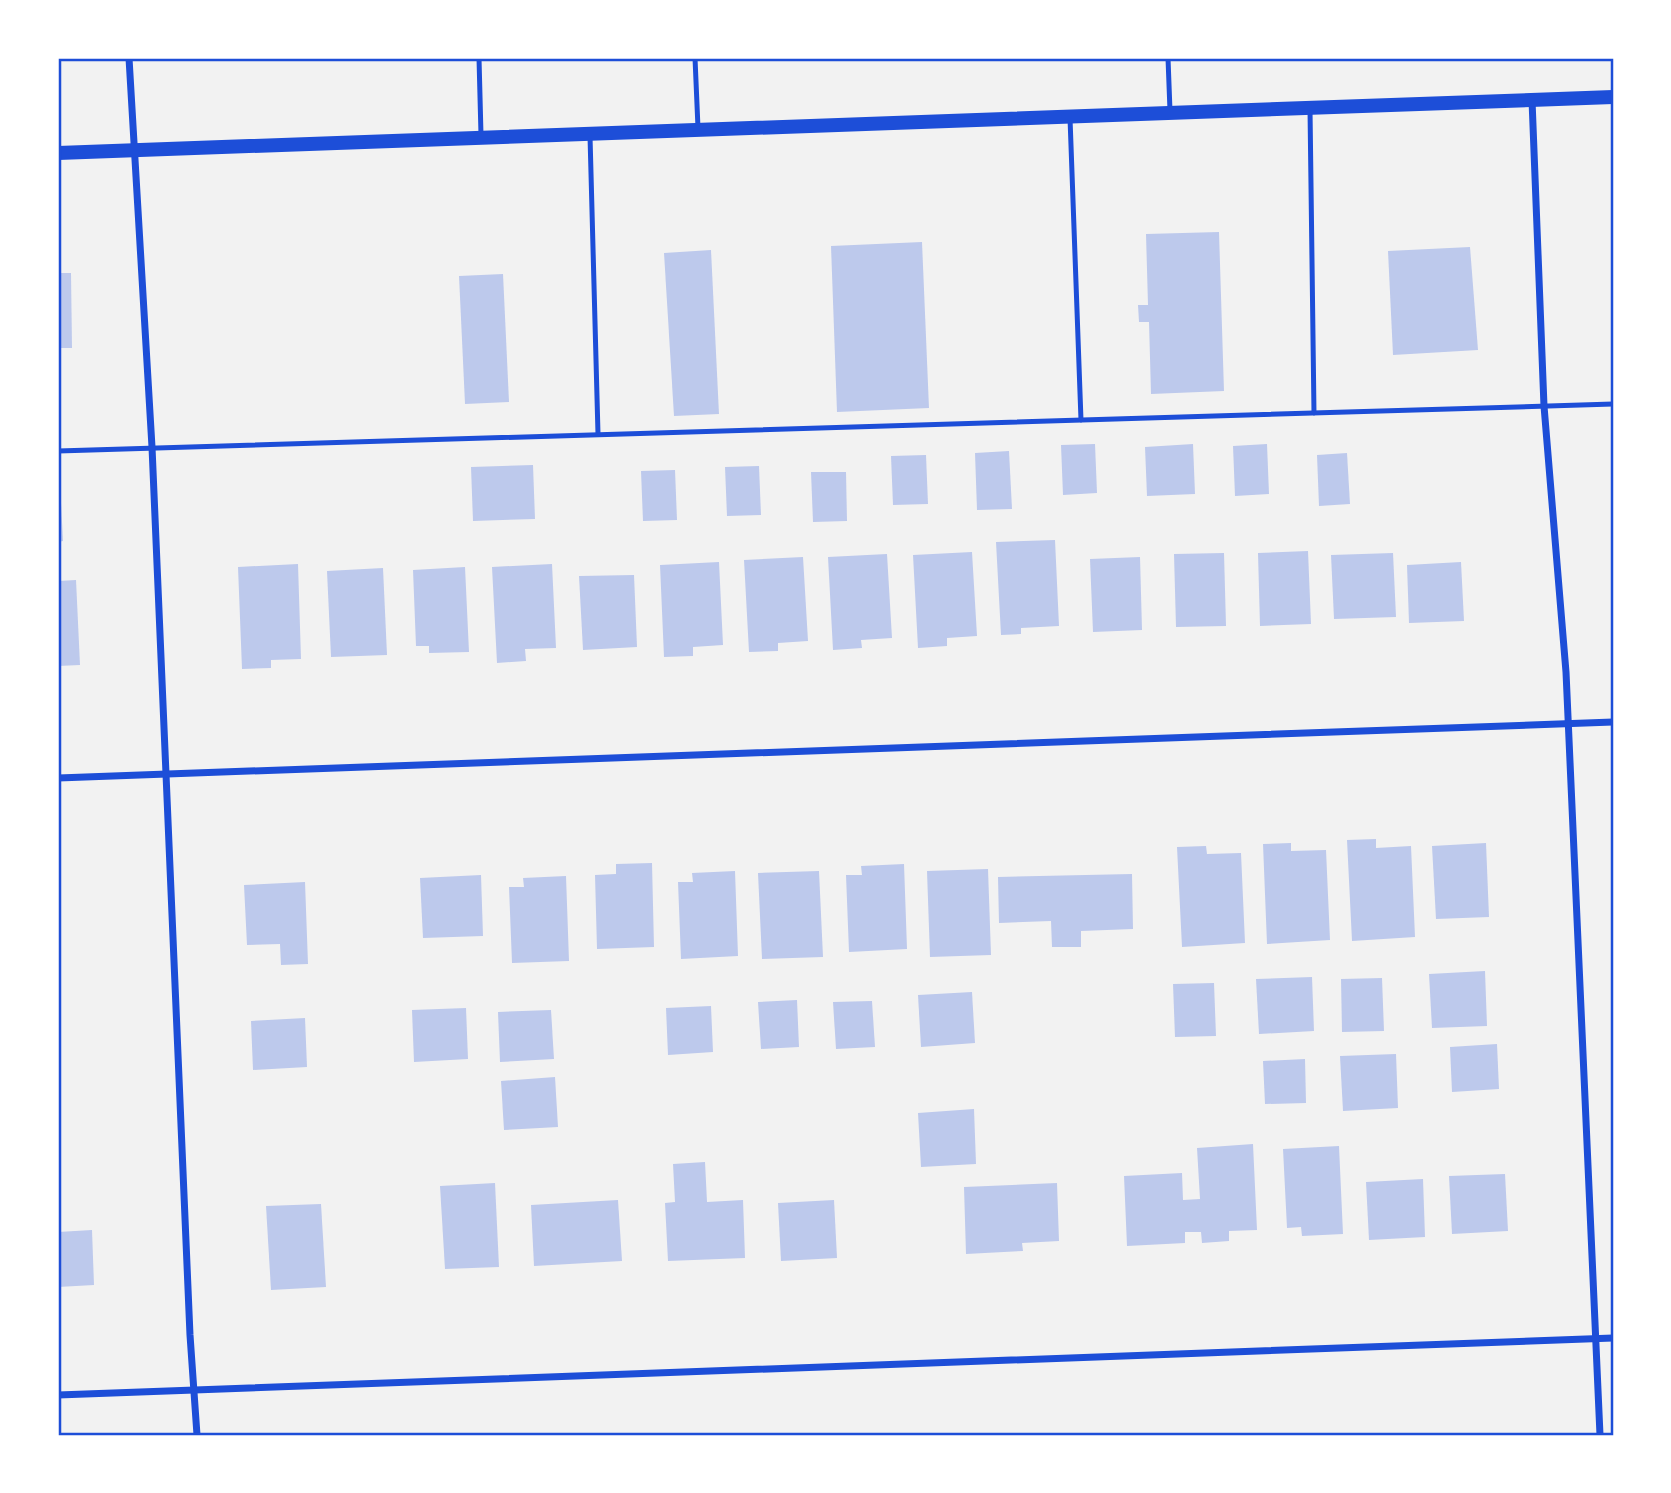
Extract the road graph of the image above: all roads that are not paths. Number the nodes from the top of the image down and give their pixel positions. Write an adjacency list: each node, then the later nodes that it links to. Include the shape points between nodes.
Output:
1 (129, 58): 13 (street)
2 (479, 58): 12 (lane)
3 (695, 58): 10 (lane)
4 (1168, 58): 8 (lane)
5 (1613, 97): 6 (main road)
6 (1532, 100): 7 (main road); 16 (street)
7 (1310, 109): 8 (main road); 17 (lane)
8 (1170, 114): 9 (main road)
9 (1070, 118): 10 (main road); 18 (lane)
10 (698, 130): 11 (main road)
11 (590, 134): 12 (main road); 19 (lane)
12 (481, 138): 13 (main road)
13 (134, 150): 14 (main road); 20 (street)
14 (58, 152)
15 (1613, 404): 16 (lane)
16 (1544, 406): 17 (lane); 23 (street)
17 (1314, 413): 18 (lane)
18 (1081, 420): 19 (lane)
19 (598, 434): 20 (lane)
20 (152, 447): 21 (lane); 24 (street)
21 (58, 451)
22 (1613, 722): 23 (street)
23 (1568, 724): 24 (street); 27 (street)
24 (165, 774): 25 (street); 28 (street)
25 (58, 778)
26 (1613, 1338): 27 (street)
27 (1594, 1339): 28 (street); 31 (street)
28 (194, 1390): 29 (street); 30 (street)
29 (58, 1395)
30 (197, 1435)
31 (1600, 1435)

